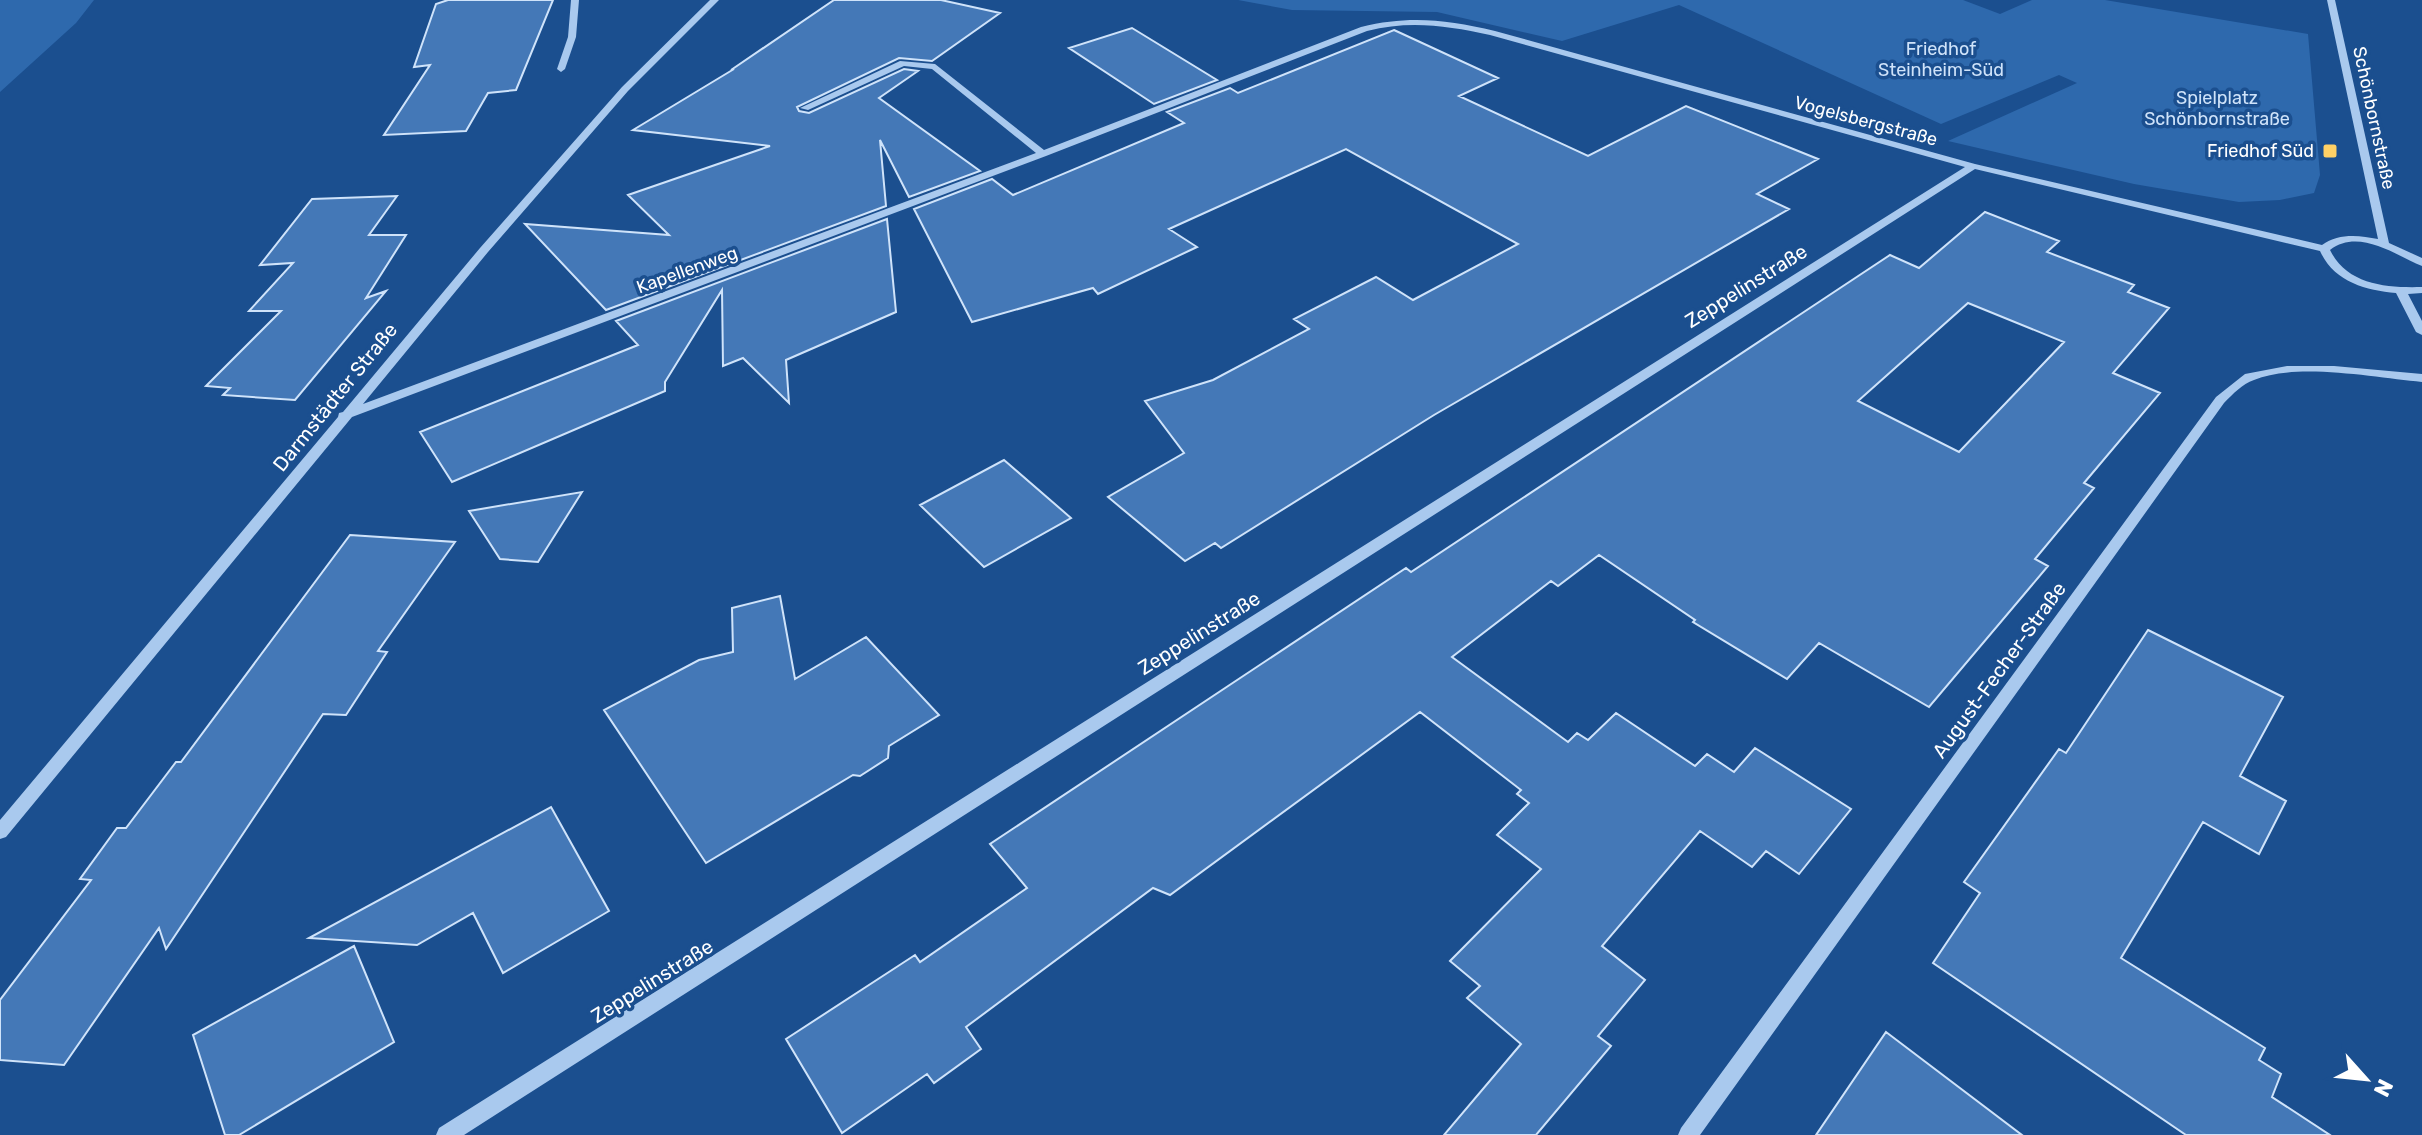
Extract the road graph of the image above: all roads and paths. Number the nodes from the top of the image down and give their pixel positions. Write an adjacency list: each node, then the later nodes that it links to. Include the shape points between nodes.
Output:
1 (575, 0): 5 (street, via 572,37)
2 (715, 0): 16 (street, Darmstädter Straße, via 604,112)
3 (2331, 0): 9 (street, Schönbornstraße)
4 (1402, 19): 7 (street, Kapellenweg, via 1364,29); 8 (street, Vogelsbergstraße, via 1492,33)
5 (561, 69)
6 (805, 108): 7 (street, via 903,63 935,67)
7 (1043, 154): 16 (street, Kapellenweg)
8 (1973, 166): 10 (street, Vogelsbergstraße); 18 (street, Zeppelinstraße)
9 (2384, 244): 10 (street, via 2339,240); 11 (street)
10 (2324, 249): 13 (street, via 2328,262 2351,278)
11 (2422, 263)
12 (2422, 290): 13 (street)
13 (2401, 291): 14 (street)
14 (2422, 332)
15 (2422, 378): 19 (street, August-Fecher-Straße, via 2279,371 2248,378 2220,400)
16 (343, 416): 17 (street, Darmstädter Straße)
17 (0, 832)
18 (446, 1135)
19 (1688, 1135)

